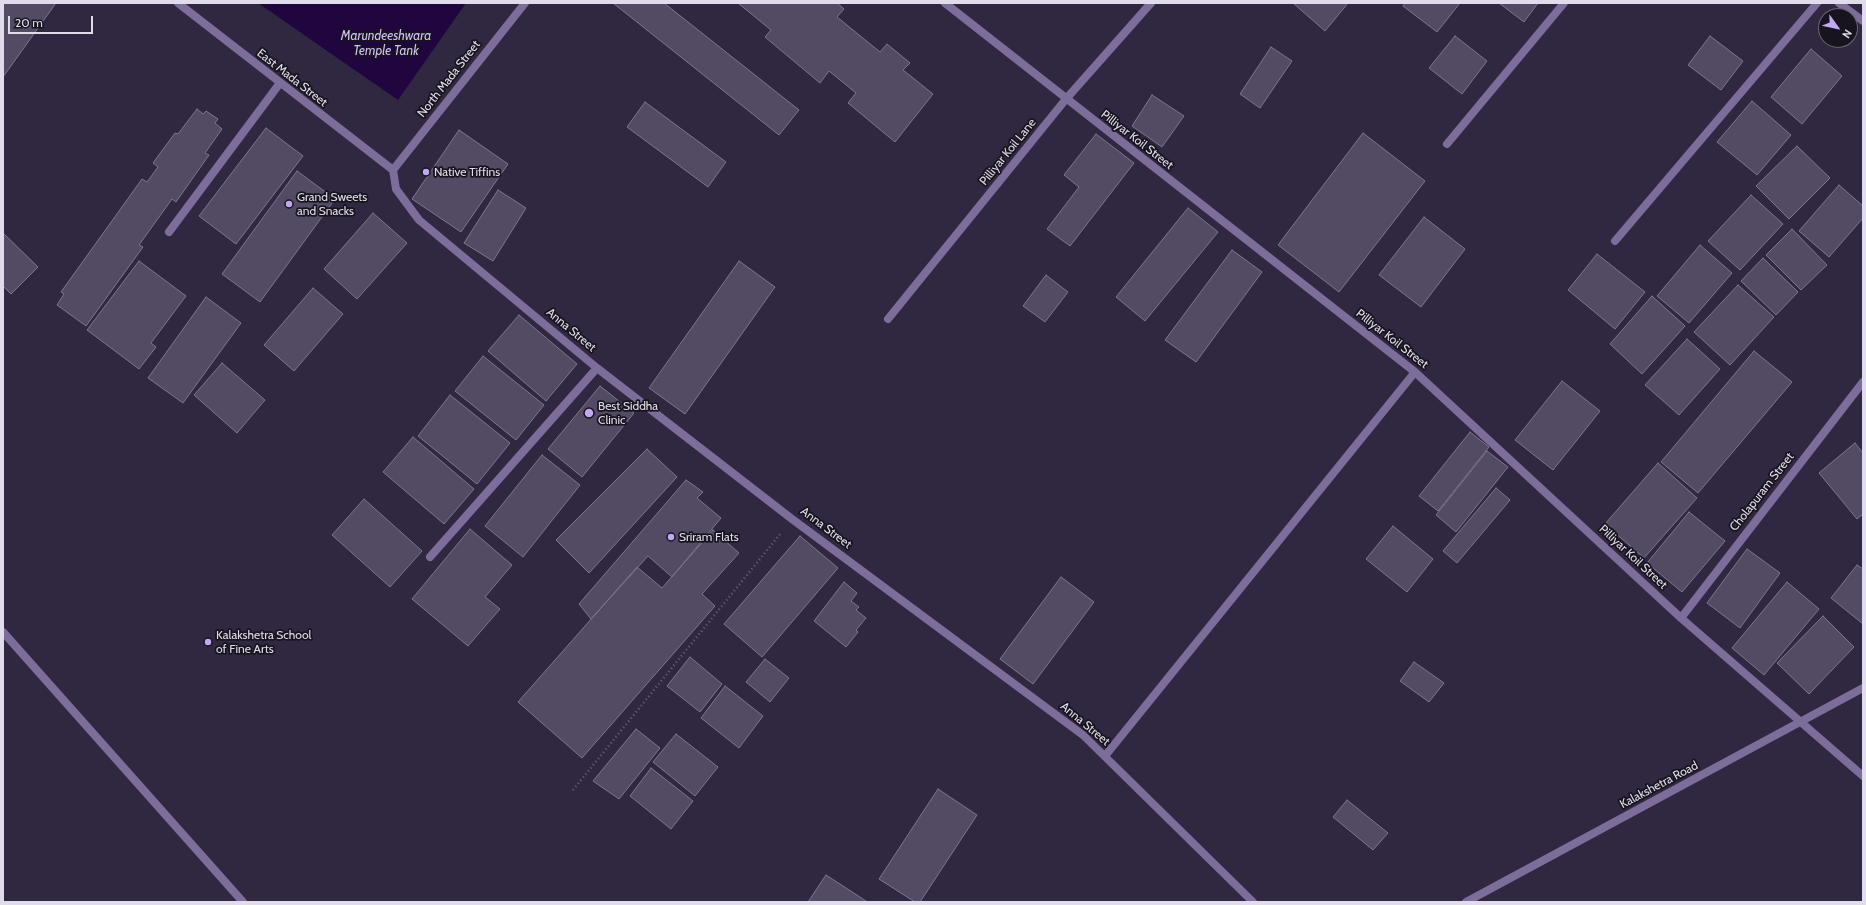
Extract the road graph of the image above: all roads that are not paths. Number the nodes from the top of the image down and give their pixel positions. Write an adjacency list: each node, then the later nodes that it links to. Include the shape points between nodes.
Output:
1 (178, 3): 9 (street, East Mada Street)
2 (525, 3): 12 (street, North Mada Street)
3 (945, 3): 10 (street, Pilliyar Koil Street)
4 (1151, 3): 10 (street, Pilliyar Koil Lane)
5 (1564, 3): 11 (street)
6 (1817, 3): 14 (street)
7 (1839, 3): 8 (street)
8 (1863, 21)
9 (280, 83): 12 (street, East Mada Street); 13 (street)
10 (1066, 99): 15 (street, Pilliyar Koil Lane); 17 (street, Pilliyar Koil Street)
11 (1447, 144)
12 (393, 170): 16 (street, Anna Street, via 396,189 419,220)
13 (169, 232)
14 (1615, 241)
15 (888, 319)
16 (597, 368): 19 (street); 24 (street, Anna Street, via 792,519 1083,734)
17 (1415, 372): 20 (street, Pilliyar Koil Street); 24 (street)
18 (1863, 382): 20 (street, Cholapuram Street)
19 (430, 557)
20 (1681, 618): 23 (street, Pilliyar Koil Street)
21 (3, 632): 26 (street)
22 (1863, 688): 23 (street, Kalakshetra Road)
23 (1800, 723): 25 (street, Pilliyar Koil Street); 28 (street, Kalakshetra Road)
24 (1105, 756): 27 (street, Anna Street)
25 (1863, 776)
26 (243, 902)
27 (1253, 902)
28 (1466, 902)

